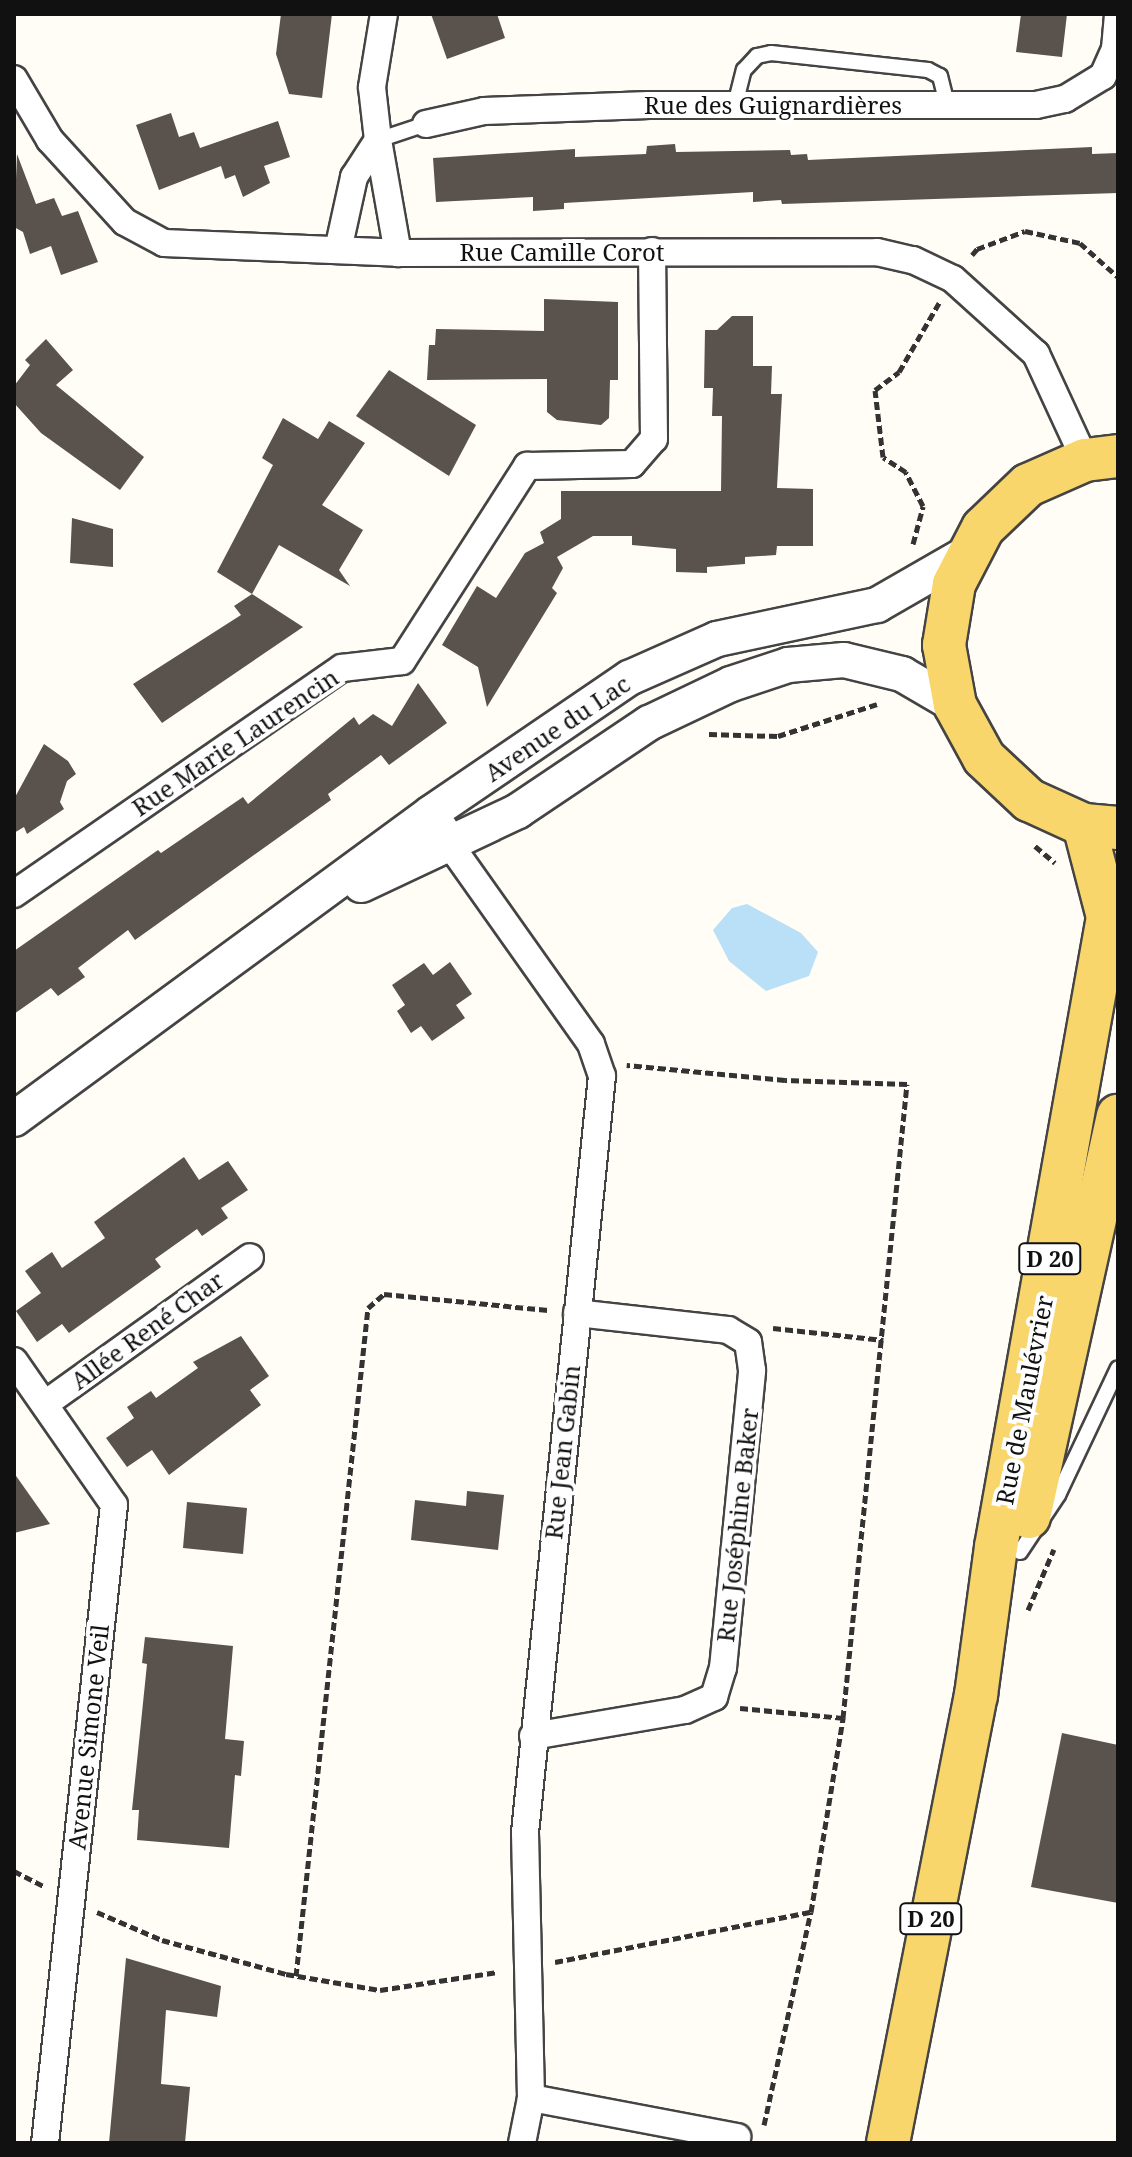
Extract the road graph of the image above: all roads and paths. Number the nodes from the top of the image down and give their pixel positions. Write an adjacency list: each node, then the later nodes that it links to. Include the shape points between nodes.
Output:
1 (384, 14): 7 (street, via 372,87)
2 (1118, 17): 5 (street, Rue des Guignardières, via 1115,49 1103,76 1065,99 1036,105)
3 (14, 79): 8 (street, Rue Camille Corot, via 50,140 125,222 164,243)
4 (735, 105): 5 (street, Rue des Guignardières); 5 (lane, via 744,70 757,56 771,53 928,70 940,76); 6 (street, Rue des Guignardières, via 484,111)
5 (947, 105)
6 (426, 124): 7 (lane, Rue des Guignardières)
7 (378, 140): 8 (street, via 354,177); 10 (street)
8 (338, 250): 10 (street, Rue Camille Corot)
9 (652, 251): 10 (street, Rue Camille Corot); 12 (street, Rue Camille Corot, via 877,252 913,260); 19 (street, Rue Marie Laurencin, via 654,439 632,464 527,466 402,661 342,668)
10 (398, 253)
11 (1118, 277): 12 (path, via 1080,243 1025,231 977,249)
12 (953, 279): 13 (street, Rue Camille Corot, via 1000,316 1036,354)
13 (1102, 458): 14 (main road, via 1028,485 983,528)
14 (971, 551): 15 (main road, via 954,584 944,645); 16 (street, Avenue du Lac, via 877,605 717,639 629,678)
15 (955, 705): 17 (main road, via 995,769 1029,800); 18 (street, Avenue du Lac, via 902,674 844,660 788,665 731,684 649,723 518,811)
16 (436, 810): 18 (street, Rue Jean Gabin); 20 (street, Avenue du Lac)
17 (1101, 826): 32 (main road, Rue de Maulévrier / D 20, via 1108,917 996,1547)
18 (451, 841): 20 (street, Avenue du Lac, via 381,873); 21 (street, Rue Jean Gabin, via 591,1044)
19 (14, 894)
20 (186, 991): 23 (street, Avenue du Lac)
21 (597, 1062): 25 (street, Rue Jean Gabin, via 600,1106); 26 (path, via 785,1080 907,1084)
22 (1118, 1116): 31 (main road, Rue de Maulévrier / D 20)
23 (14, 1119)
24 (250, 1257): 30 (street, Allée René Char)
25 (577, 1313): 27 (street, via 728,1330); 35 (street, Rue Jean Gabin); 40 (path, via 384,1294 368,1308)
26 (883, 1340): 27 (path, via 767,1328); 34 (path)
27 (748, 1342): 33 (street, Rue Joséphine Baker, via 751,1386 723,1668)
28 (14, 1361): 30 (street, Avenue Simone Veil)
29 (1118, 1368): 31 (lane, via 1058,1495)
30 (45, 1404): 37 (street, Avenue Simone Veil, via 114,1505)
31 (1020, 1552): 32 (main road, Rue de Maulévrier / D 20)
32 (976, 1695): 46 (main road, Rue de Maulévrier / D 20)
33 (714, 1697): 34 (path, via 725,1706); 35 (street, via 685,1710)
34 (843, 1718): 38 (path)
35 (533, 1736): 39 (street, Rue Jean Gabin, via 525,1833)
36 (14, 1871): 37 (path)
37 (70, 1899): 40 (path, via 162,1940); 44 (street, Avenue Simone Veil)
38 (811, 1912): 39 (path); 42 (path)
39 (528, 1967): 40 (path, via 380,1990); 41 (street, Rue Jean Gabin)
40 (296, 1976)
41 (531, 2098): 43 (street); 45 (street, Rue Jean Gabin)
42 (763, 2128)
43 (737, 2137)
44 (45, 2143)
45 (522, 2143)
46 (888, 2143)

